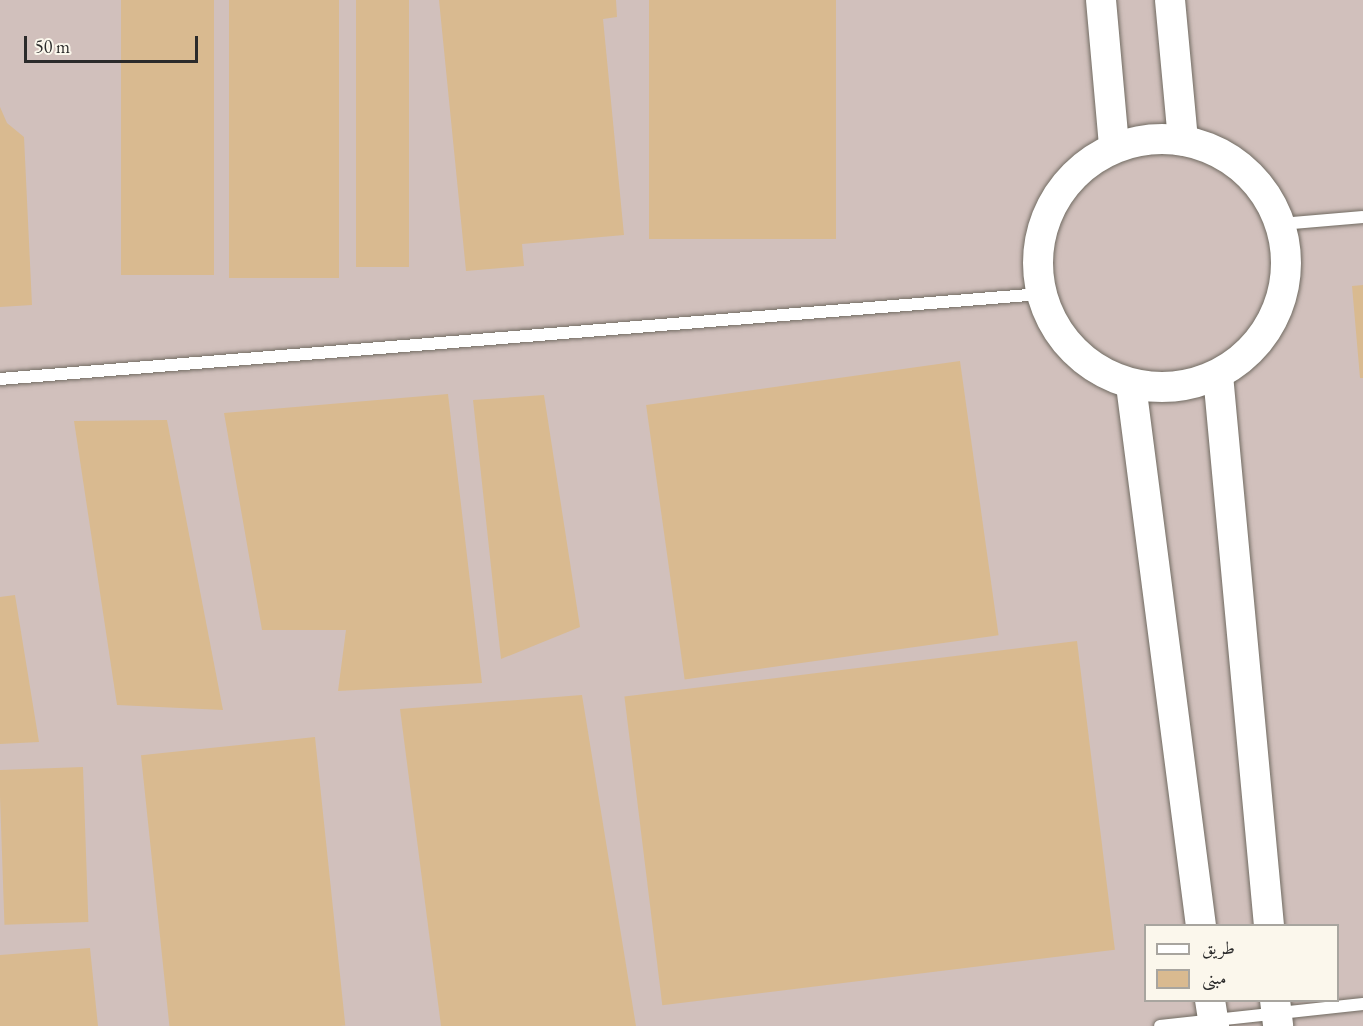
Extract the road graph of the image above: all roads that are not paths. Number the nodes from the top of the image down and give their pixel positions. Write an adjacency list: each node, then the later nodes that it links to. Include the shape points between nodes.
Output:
1 (1101, 0): 4 (street)
2 (1170, 0): 3 (street)
3 (1183, 140): 4 (street, via 1148,139); 6 (street, via 1225,156 1259,184)
4 (1114, 147): 7 (street, via 1076,171 1050,207 1037,249)
5 (1363, 217): 6 (lane)
6 (1281, 224): 8 (street, via 1287,268 1278,311 1254,349)
7 (1040, 294): 9 (lane); 10 (street, via 1059,334 1083,358)
8 (1218, 375): 10 (street, via 1176,388); 12 (street)
9 (0, 379)
10 (1131, 385): 11 (street)
11 (1201, 924)
12 (1269, 924)
13 (1363, 1004): 14 (lane)
14 (1277, 1013): 15 (lane)
15 (1212, 1016): 16 (lane)
16 (1160, 1026)

